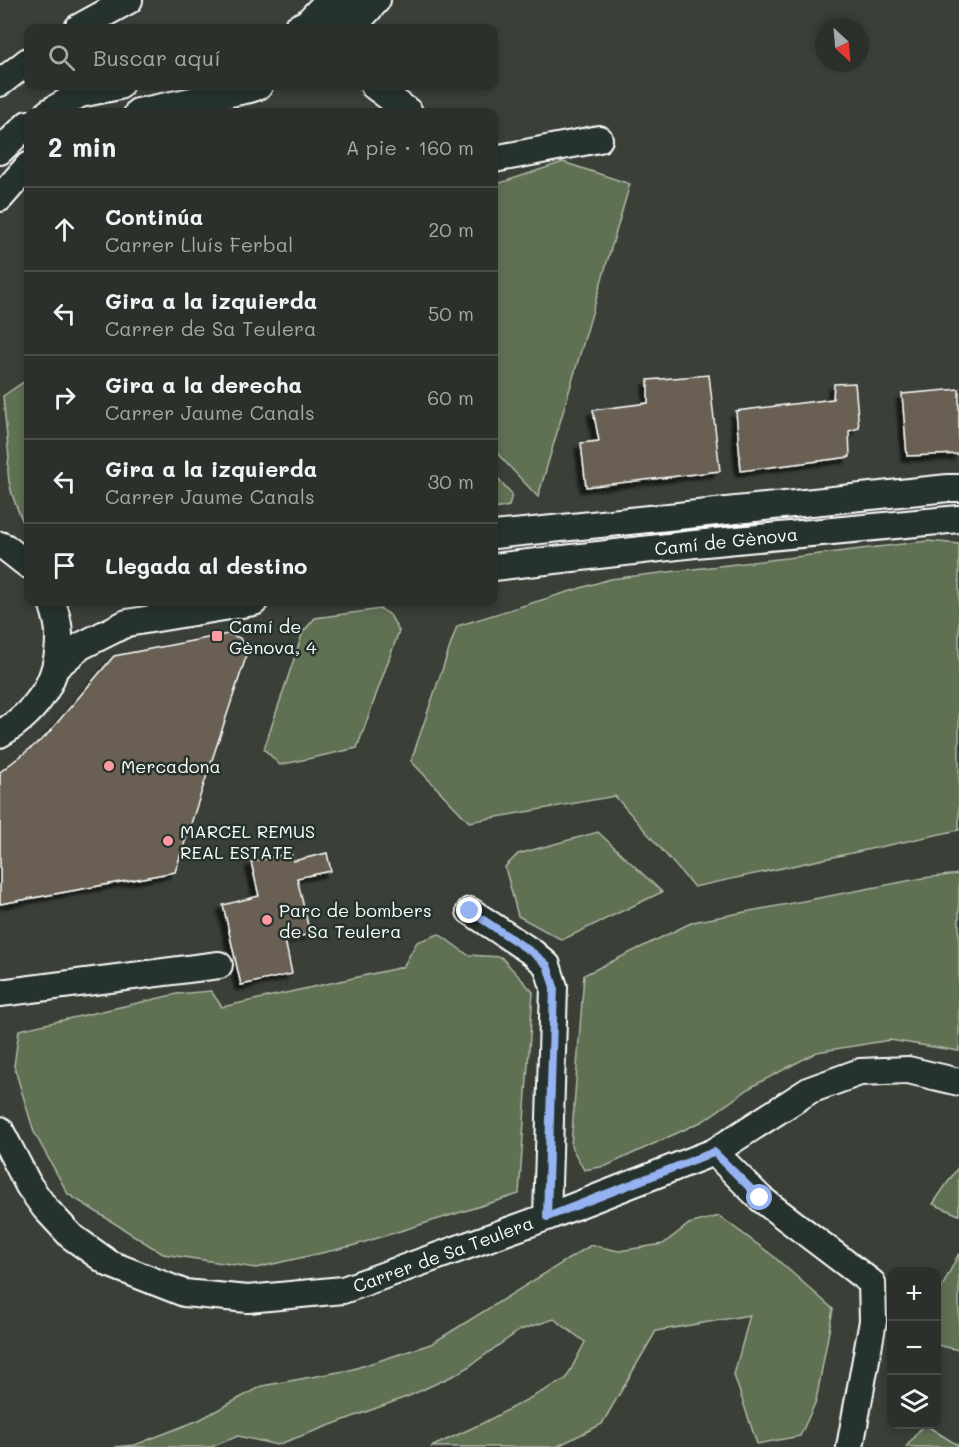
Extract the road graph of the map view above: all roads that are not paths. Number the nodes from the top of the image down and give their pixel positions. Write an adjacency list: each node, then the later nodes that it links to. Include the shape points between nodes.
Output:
1 (129, 0): 5 (street)
2 (329, 0): 6 (street)
3 (351, 0): 7 (street)
4 (377, 0): 8 (street)
5 (85, 24)
6 (305, 24)
7 (334, 24)
8 (356, 24)
9 (100, 90): 12 (street, via 80,94)
10 (245, 90): 13 (street)
11 (379, 90): 14 (street)
12 (56, 108)
13 (157, 108)
14 (404, 108)
15 (24, 128): 17 (street)
16 (599, 139): 18 (street)
17 (0, 152)
18 (498, 158)
19 (24, 171): 20 (street)
20 (0, 198)
21 (959, 488): 23 (street, Camí de Gènova)
22 (959, 519): 26 (street, Camí de Gènova)
23 (498, 535)
24 (2, 541): 25 (street)
25 (24, 561)
26 (498, 567)
27 (53, 606): 29 (street, via 60,632)
28 (230, 606): 29 (street, via 128,623 81,646)
29 (56, 667): 30 (street, via 42,698 20,722)
30 (0, 734)
31 (470, 911): 37 (street, via 547,965 554,987)
32 (219, 965): 33 (street)
33 (0, 993)
34 (959, 1082): 36 (street, Carrer de Sa Teulera, via 908,1070 860,1072 810,1090)
35 (0, 1130): 37 (street, Carrer de Sa Teulera, via 29,1186 71,1236 110,1264 184,1293 248,1299 343,1290)
36 (714, 1152): 37 (street, Carrer de Sa Teulera); 38 (street, via 760,1198 872,1283 873,1321)
37 (547, 1217)
38 (850, 1447)

